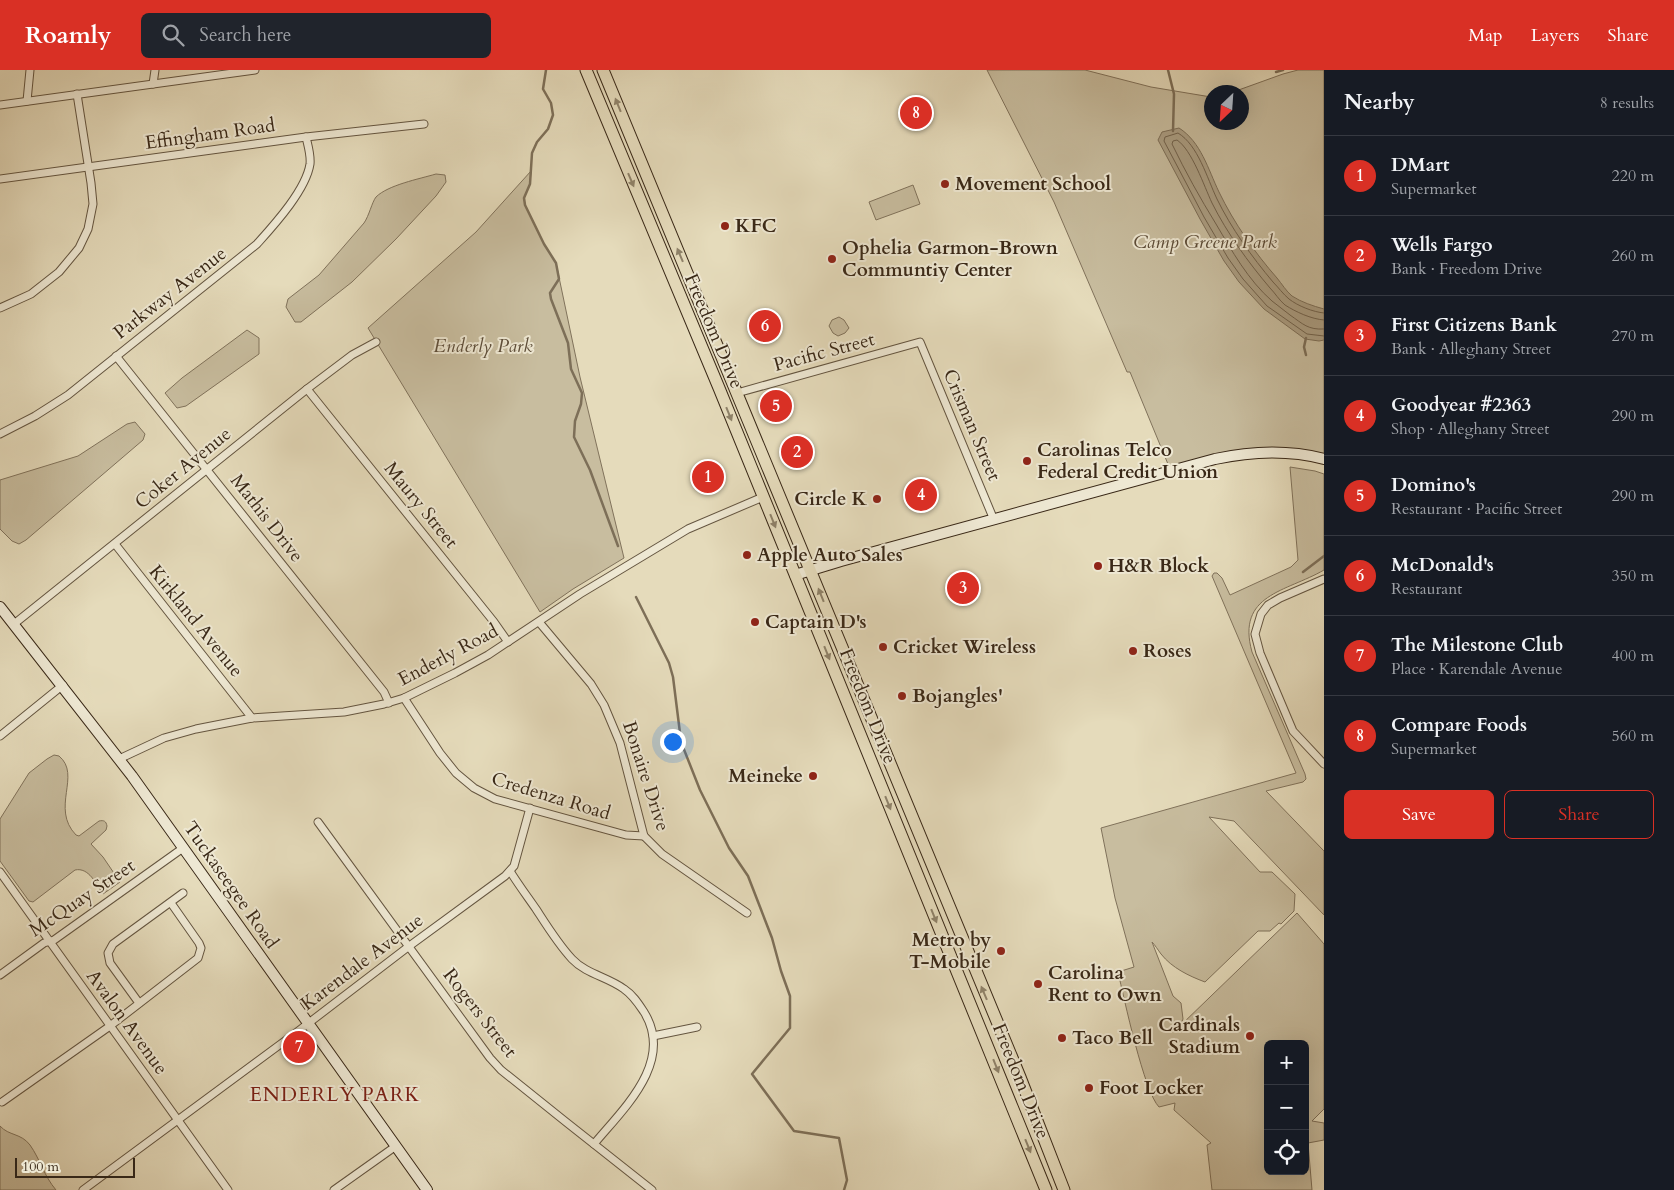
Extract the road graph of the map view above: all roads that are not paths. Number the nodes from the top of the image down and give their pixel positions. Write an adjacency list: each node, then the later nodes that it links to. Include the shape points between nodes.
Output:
1 (30, 70): 8 (street)
2 (155, 70): 6 (street)
3 (255, 70): 6 (street)
4 (586, 70): 11 (main road, Freedom Drive)
5 (603, 70): 14 (main road, Freedom Drive, one-way to 5)
6 (153, 84): 7 (street)
7 (77, 94): 8 (street); 13 (street)
8 (27, 101): 9 (street)
9 (0, 105)
10 (424, 124): 12 (street, Effingham Road)
11 (608, 124): 14 (main road, via 618,126 632,158); 17 (main road, Freedom Drive, one-way to 17)
12 (306, 137): 13 (street, Effingham Road); 20 (street, Parkway Avenue, via 310,150 308,169 280,218 244,256)
13 (88, 167): 15 (street, Effingham Road); 16 (street, via 93,204 80,248 41,287)
14 (646, 173): 22 (main road, Freedom Drive, one-way to 14)
15 (0, 179)
16 (0, 308)
17 (690, 321): 22 (main road, via 704,339 725,390); 26 (main road, Freedom Drive, one-way to 26)
18 (376, 342): 21 (street, Coker Avenue, via 352,355)
19 (920, 342): 22 (street, Pacific Street); 27 (street, Crisman Street)
20 (116, 356): 23 (street, Parkway Avenue, via 52,406); 25 (street, Mathis Drive)
21 (308, 389): 25 (street, Coker Avenue); 35 (street, Maury Street)
22 (737, 393): 29 (main road, Freedom Drive)
23 (0, 434)
24 (1324, 459): 27 (main road, via 1286,452 1239,454)
25 (207, 469): 28 (street, Coker Avenue); 38 (street, Mathis Drive, via 384,692)
26 (763, 497): 30 (main road, Freedom Drive, one-way to 30); 33 (street, Enderly Road, via 688,529)
27 (994, 520): 29 (main road)
28 (115, 544): 34 (street, Coker Avenue); 39 (street, Kirkland Avenue)
29 (811, 570): 30 (main road); 47 (main road, Freedom Drive, one-way to 29)
30 (796, 575): 49 (main road, Freedom Drive, one-way to 49)
31 (1324, 579): 42 (street, via 1268,605 1261,614 1255,634 1260,654 1293,731)
32 (0, 607): 34 (main road, Tuckaseegee Road)
33 (540, 622): 35 (street, Enderly Road); 45 (street, Bonaire Drive, via 604,705 620,742)
34 (14, 624): 36 (main road, Tuckaseegee Road)
35 (508, 642): 37 (street, Enderly Road)
36 (63, 685): 40 (street); 41 (main road, Tuckaseegee Road)
37 (404, 698): 38 (street, Enderly Road); 43 (street, Credenza Road, via 440,753 464,781 494,799)
38 (389, 703): 39 (street, Enderly Road, via 344,712)
39 (252, 718): 41 (street, Enderly Road, via 164,738)
40 (0, 736)
41 (119, 759): 46 (main road, Tuckaseegee Road)
42 (1324, 764)
43 (530, 808): 45 (street, Credenza Road, via 626,835); 48 (street)
44 (318, 822): 55 (street, Rogers Street)
45 (644, 836): 53 (street, Bonaire Drive, via 662,854)
46 (183, 848): 54 (street, McQuay Street); 58 (main road, Tuckaseegee Road)
47 (931, 866): 49 (main road); 66 (main road, Freedom Drive, one-way to 47)
48 (510, 871): 55 (street, Karendale Avenue); 61 (street, via 572,959 618,985 636,1001 647,1017)
49 (916, 871): 67 (main road, Freedom Drive, one-way to 67)
50 (0, 872): 54 (street, Avalon Avenue)
51 (183, 894): 52 (street)
52 (170, 903): 57 (street, via 199,943 201,953 194,962); 57 (street, via 113,944 108,953 110,963)
53 (748, 913)
54 (49, 941): 56 (street, McQuay Street); 59 (street, Avalon Avenue)
55 (408, 946): 58 (street, Karendale Avenue); 64 (street, Rogers Street, via 490,1058)
56 (0, 975)
57 (139, 1003): 59 (street)
58 (308, 1024): 63 (street, Karendale Avenue); 65 (main road, Tuckaseegee Road)
59 (110, 1026): 62 (street); 63 (street, Avalon Avenue)
60 (697, 1027): 61 (street)
61 (653, 1036): 64 (street, via 650,1066 641,1085)
62 (2, 1102)
63 (178, 1120): 68 (street, Karendale Avenue); 69 (street, Avalon Avenue)
64 (594, 1144): 72 (street, Rogers Street)
65 (396, 1146): 70 (street); 71 (main road, Tuckaseegee Road)
66 (1055, 1168): 67 (main road); 74 (main road, Freedom Drive)
67 (1040, 1173): 73 (main road, Freedom Drive)
68 (83, 1190)
69 (228, 1190)
70 (334, 1190)
71 (427, 1190)
72 (652, 1190)
73 (1046, 1190)
74 (1064, 1190)

